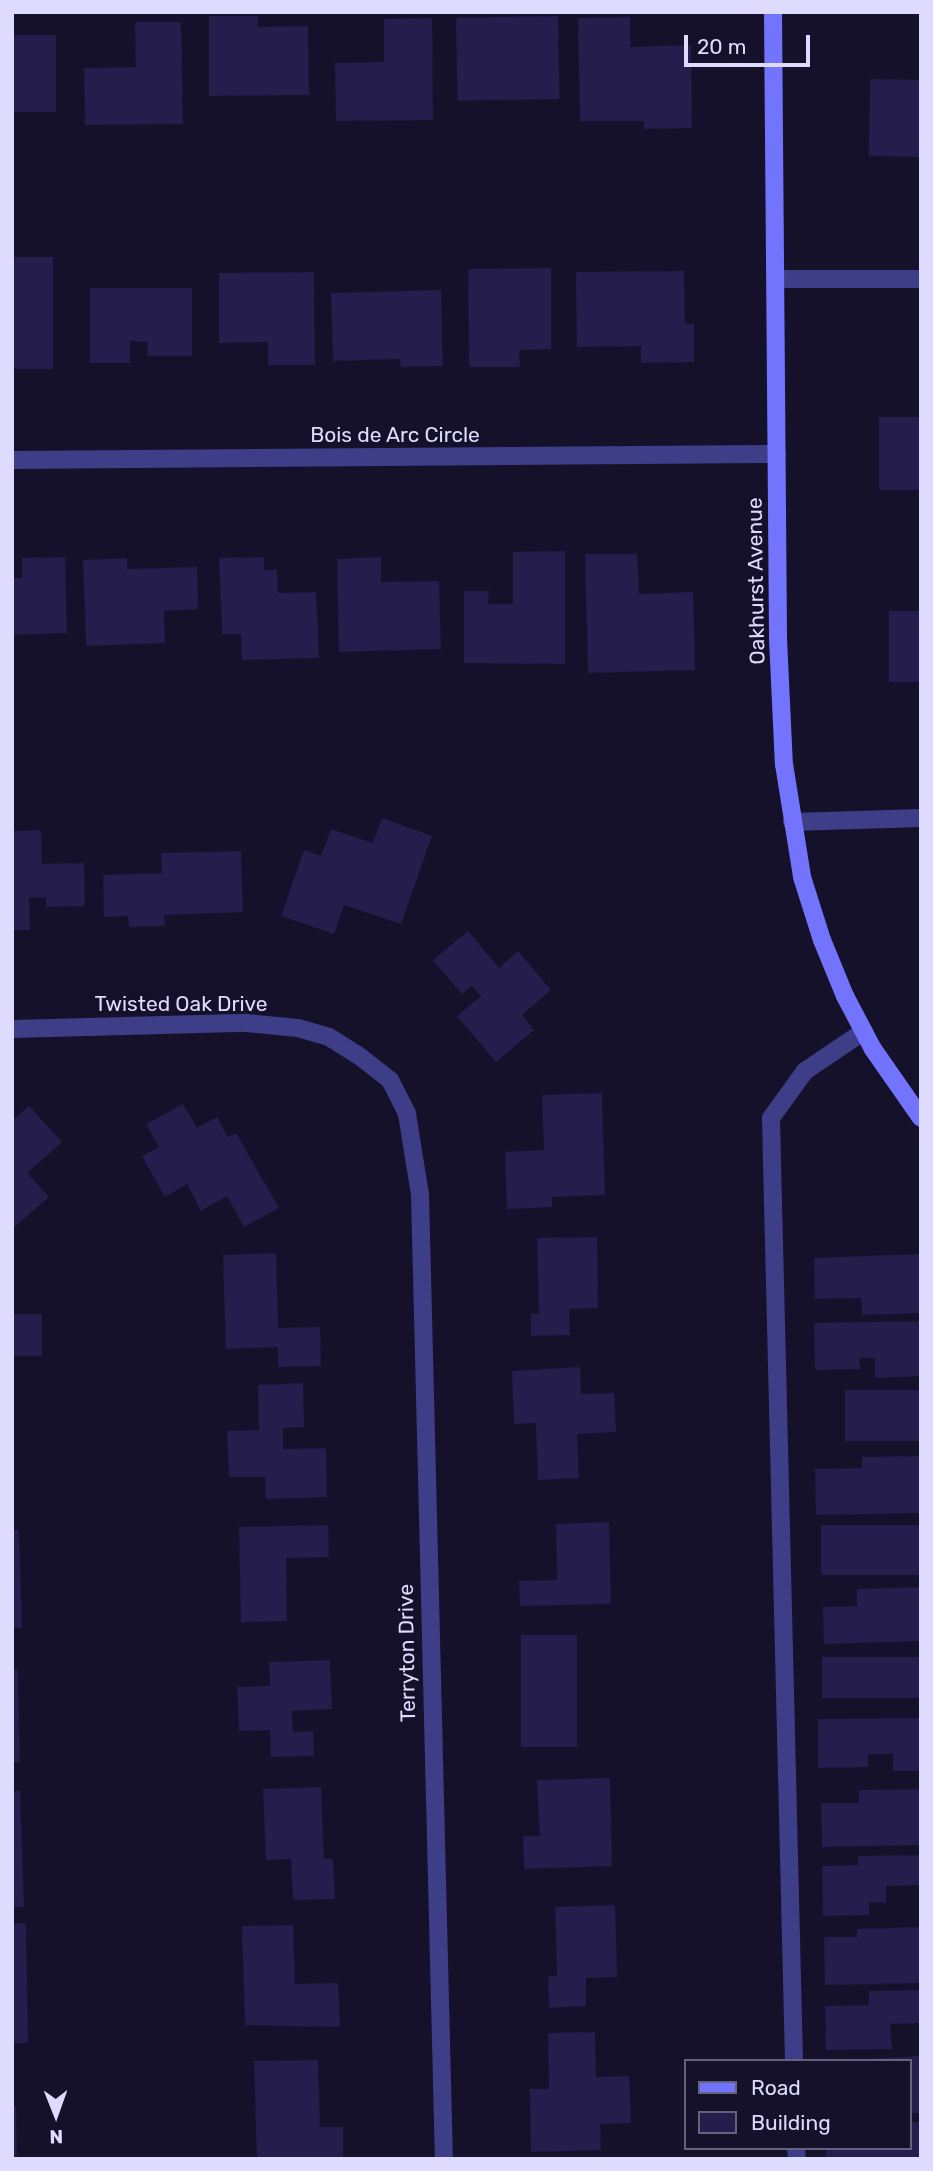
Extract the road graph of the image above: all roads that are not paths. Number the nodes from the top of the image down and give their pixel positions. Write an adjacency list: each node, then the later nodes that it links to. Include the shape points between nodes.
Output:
1 (773, 12): 2 (street, Oakhurst Avenue)
2 (776, 279): 3 (street); 4 (street, Oakhurst Avenue)
3 (921, 279)
4 (777, 454): 5 (street, Bois de Arc Circle); 7 (street, Oakhurst Avenue, via 778,639 784,764)
5 (12, 460)
6 (921, 818): 7 (street)
7 (792, 822): 9 (street, Oakhurst Avenue, via 802,877 822,940)
8 (12, 1029): 11 (street, Twisted Oak Drive, via 247,1023 298,1028 329,1037 390,1080 407,1114)
9 (864, 1031): 10 (street, Oakhurst Avenue); 12 (street, via 805,1071 771,1118)
10 (921, 1118)
11 (413, 1147): 13 (street, Terryton Drive, via 420,1194)
12 (794, 2059)
13 (444, 2159)

